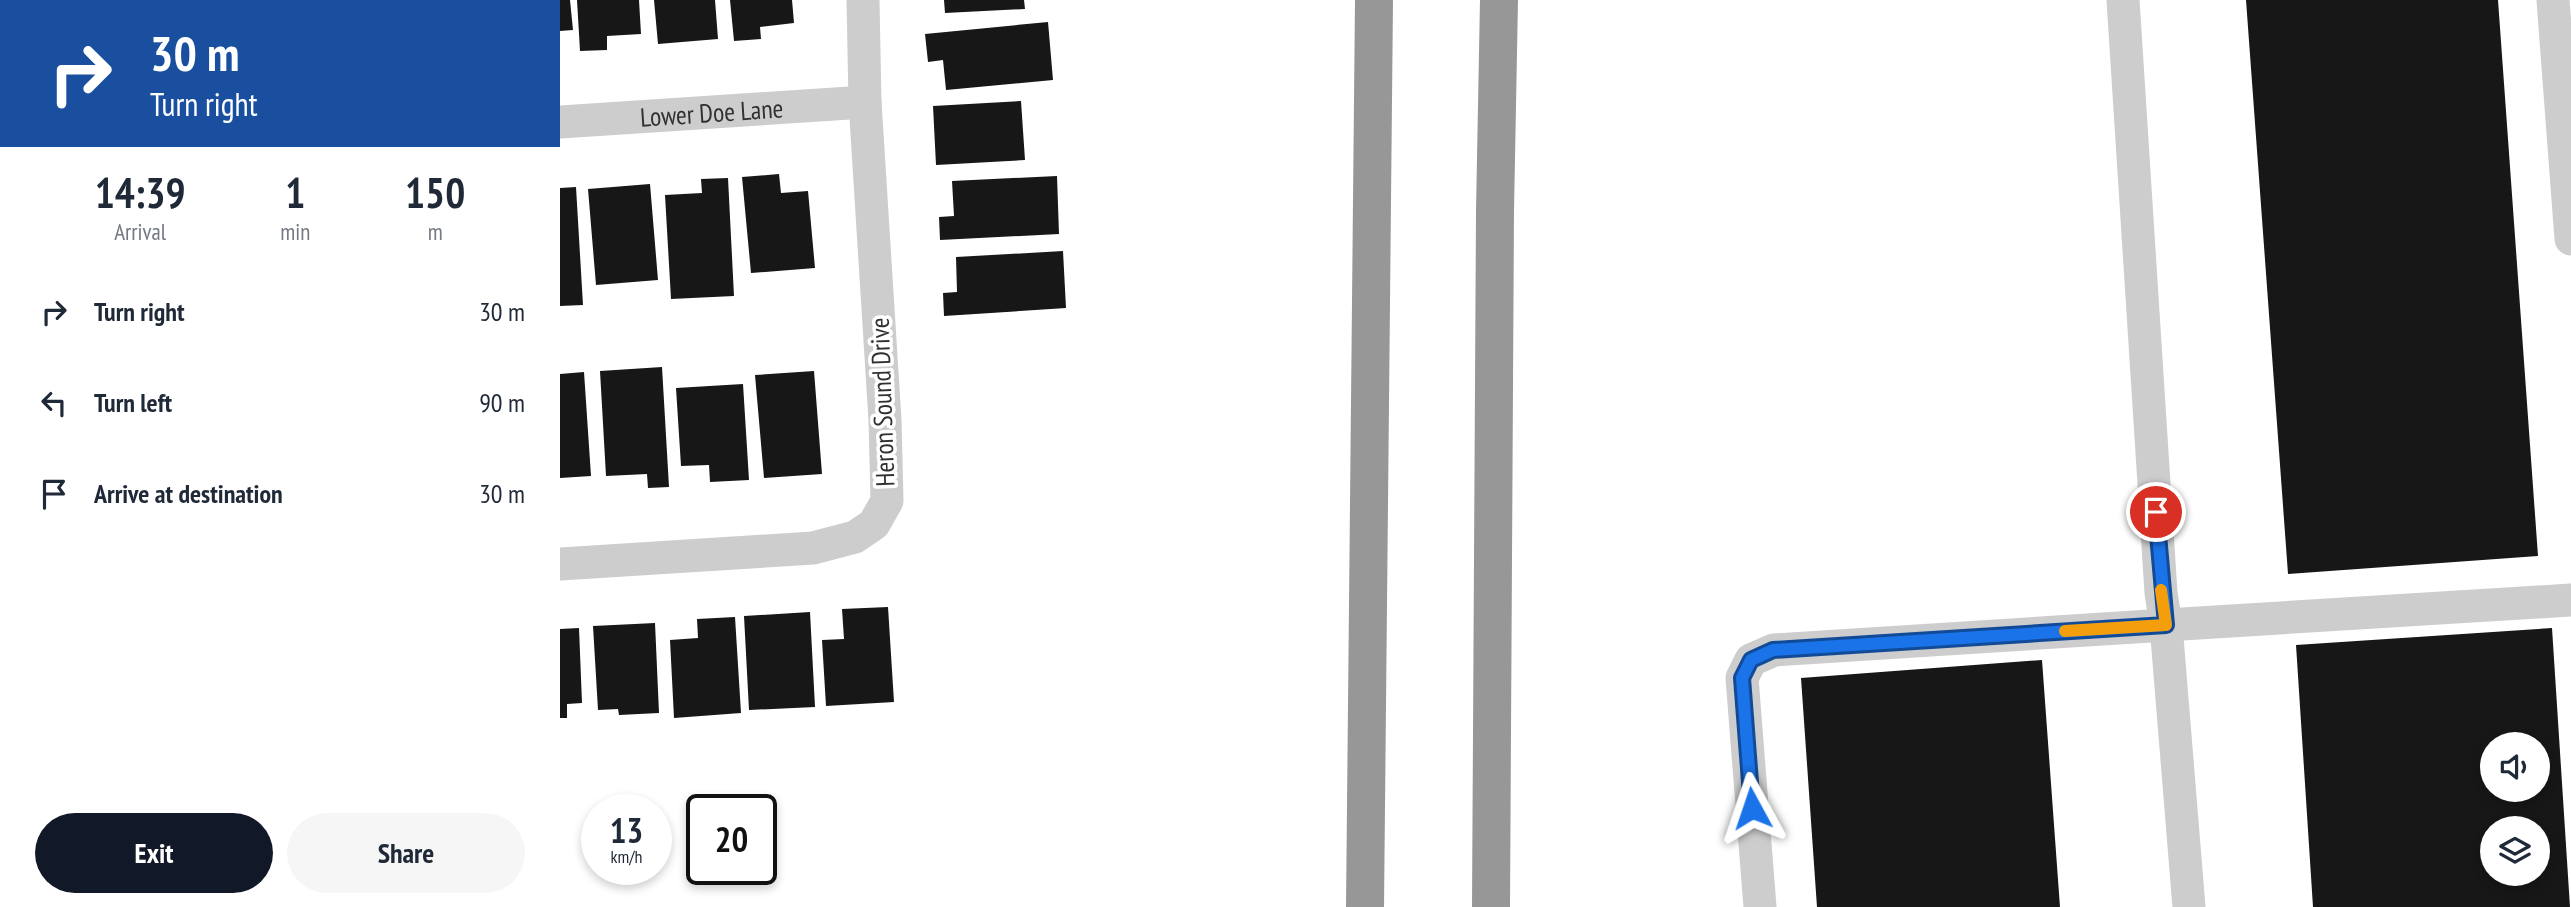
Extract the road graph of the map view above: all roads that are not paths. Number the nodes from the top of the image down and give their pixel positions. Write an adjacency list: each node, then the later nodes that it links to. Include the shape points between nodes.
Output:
1 (863, 0): 6 (street, Heron Sound Drive)
2 (1374, 0): 12 (highway)
3 (1499, 0): 13 (highway)
4 (2123, 0): 11 (street)
5 (2553, 0): 8 (street)
6 (865, 103): 7 (street, Lower Doe Lane); 9 (street, Heron Sound Drive, via 887,501 874,524 855,537 813,548)
7 (560, 122)
8 (2571, 239)
9 (560, 565)
10 (2571, 600): 11 (street)
11 (2166, 625): 14 (street, via 1773,650 1751,660 1742,678); 15 (street)
12 (1365, 907)
13 (1492, 907)
14 (1760, 907)
15 (2189, 907)

